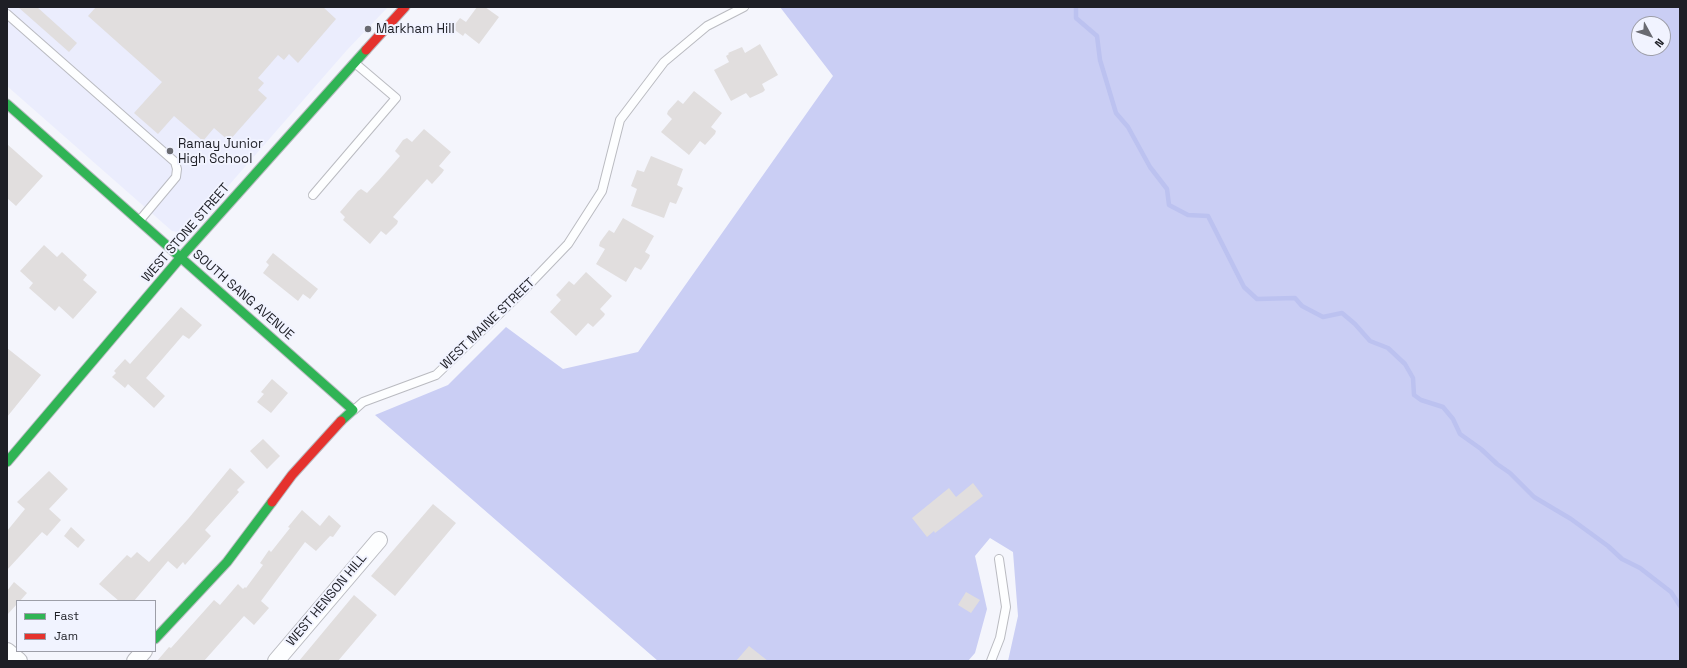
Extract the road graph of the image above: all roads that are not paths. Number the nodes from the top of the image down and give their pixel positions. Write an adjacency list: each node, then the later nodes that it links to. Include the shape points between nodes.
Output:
1 (744, 7): 9 (lane, WEST MAINE STREET, via 707,26 664,62 620,120 602,191 568,244 521,293 436,375 363,402)
2 (402, 8): 4 (street, WEST STONE STREET)
3 (7, 14): 7 (lane, via 175,162 177,173 174,181)
4 (355, 63): 6 (lane, via 396,98); 8 (street, WEST STONE STREET)
5 (7, 104): 7 (street, SOUTH SANG AVENUE)
6 (313, 195)
7 (140, 220): 8 (street, SOUTH SANG AVENUE)
8 (181, 257): 9 (street, SOUTH SANG AVENUE); 10 (street, WEST STONE STREET)
9 (353, 410): 13 (street, WEST MAINE STREET, via 292,475 227,562)
10 (7, 462)
11 (379, 540): 18 (street, WEST HENSON HILL)
12 (999, 559): 19 (lane, via 1006,606 1000,638)
13 (156, 639)
14 (7, 650): 16 (street)
15 (143, 652): 17 (street)
16 (19, 661)
17 (135, 661)
18 (276, 661)
19 (991, 661)

